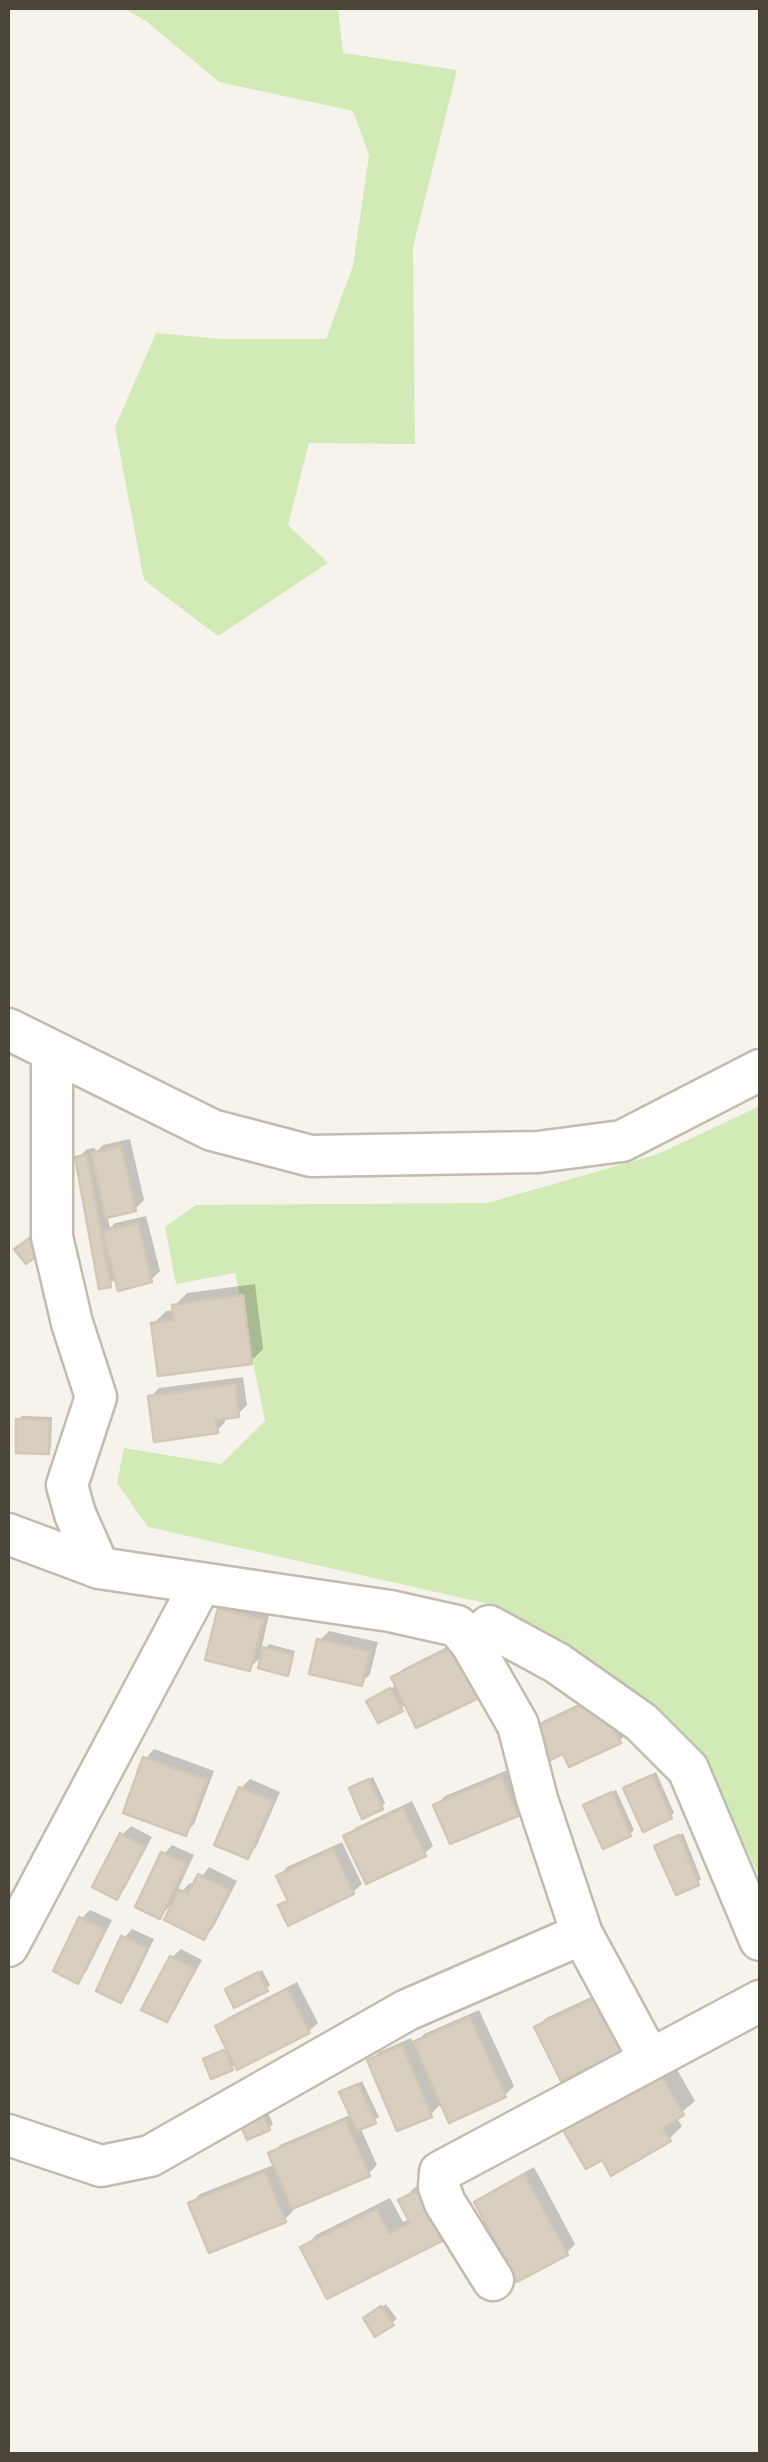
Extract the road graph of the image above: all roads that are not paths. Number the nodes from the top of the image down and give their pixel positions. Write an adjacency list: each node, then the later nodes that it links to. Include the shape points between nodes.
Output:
1 (8, 1029): 2 (street)
2 (52, 1050): 3 (street, via 212,1130 311,1156 538,1152 622,1141); 5 (street, via 52,1237 96,1396 68,1485)
3 (760, 1070)
4 (8, 1534): 5 (street)
5 (99, 1568): 6 (street)
6 (201, 1583): 7 (street, via 458,1626); 10 (street)
7 (471, 1643): 8 (street, via 518,1725); 9 (street, via 490,1626 557,1663 641,1722 688,1770)
8 (582, 1934): 12 (street); 13 (street, via 407,2010 150,2156 100,2166)
9 (760, 1940)
10 (8, 1946)
11 (760, 2000): 12 (street)
12 (649, 2058): 14 (street, via 440,2172 445,2203)
13 (8, 2135)
14 (492, 2280)

